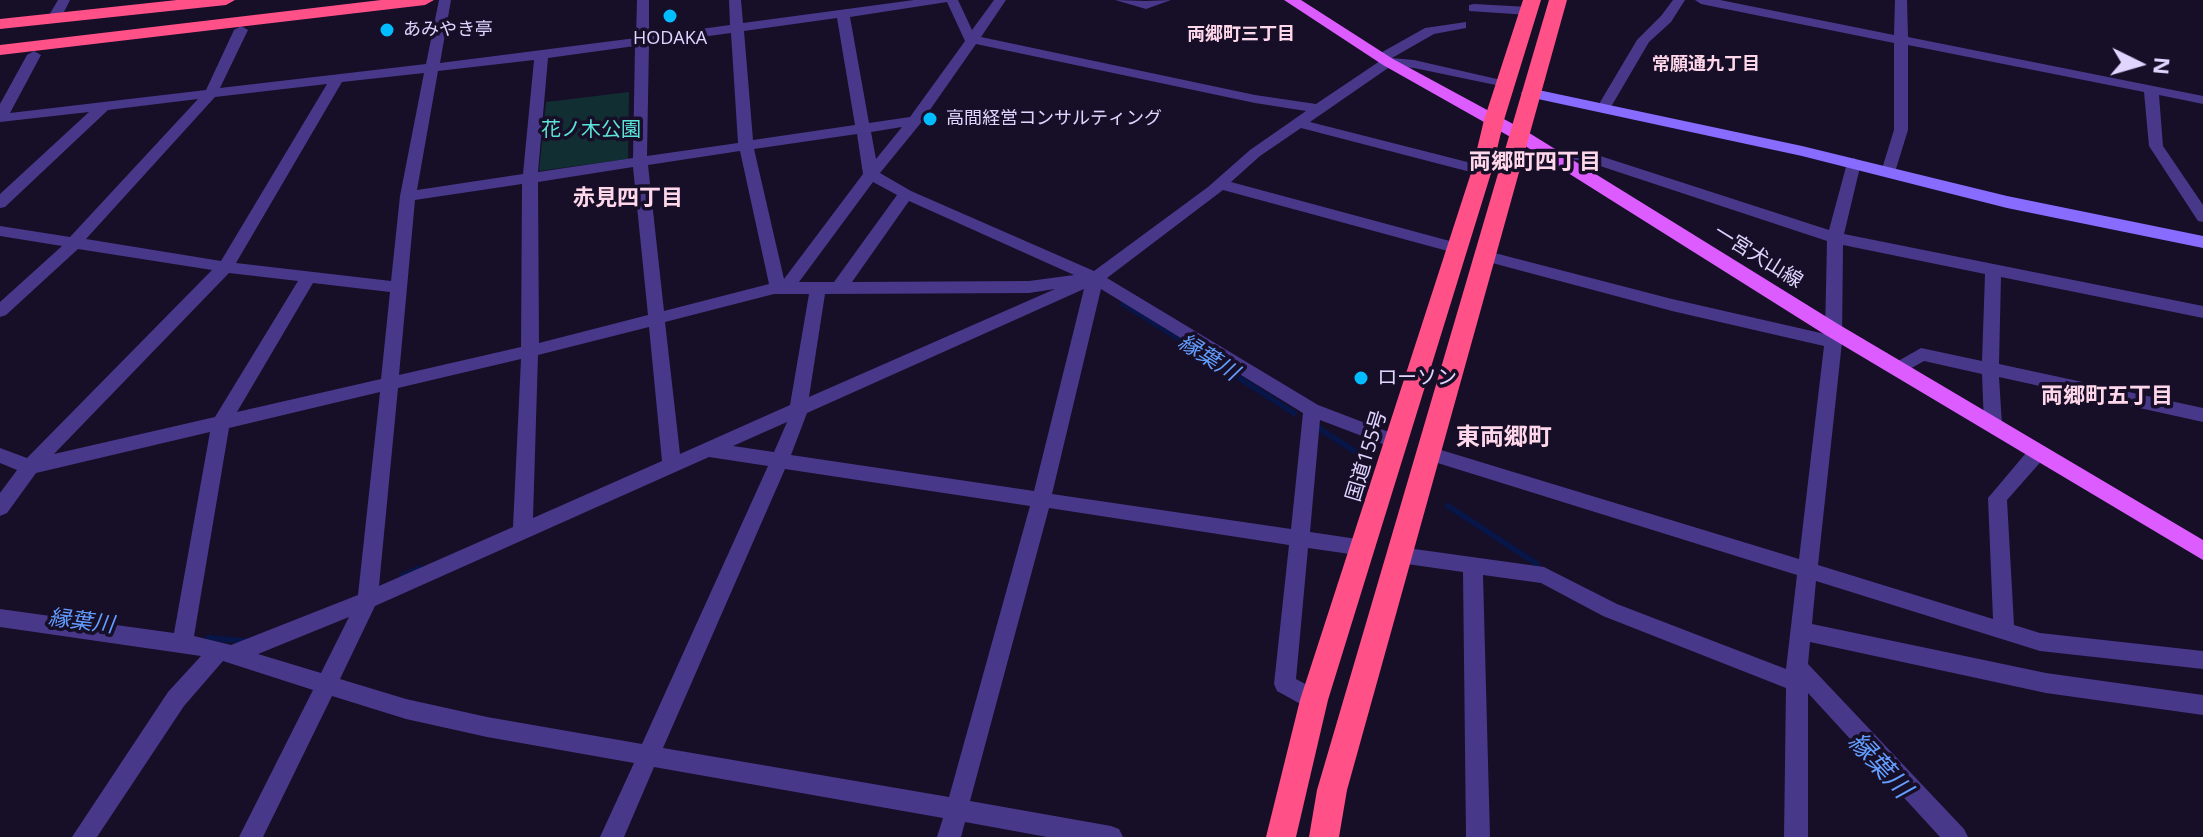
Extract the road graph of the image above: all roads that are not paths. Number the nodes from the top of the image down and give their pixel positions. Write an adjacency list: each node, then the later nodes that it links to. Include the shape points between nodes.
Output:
1 (64, 0): 23 (street)
2 (226, 0): 21 (highway); 23 (highway)
3 (425, 0): 18 (highway)
4 (445, 0): 36 (street)
5 (643, 0): 31 (street)
6 (735, 0): 26 (street)
7 (942, 0): 22 (street)
8 (952, 0): 30 (street)
9 (1000, 0): 30 (street)
10 (1121, 0): 11 (street, via 1146,5)
11 (1165, 0)
12 (1291, 0): 35 (main road, 一宮犬山線)
13 (1558, 0): 41 (highway)
14 (1679, 0): 45 (street, via 1644,40)
15 (1701, 0): 29 (street)
16 (1901, 0): 29 (street)
17 (293, 1): 21 (highway)
18 (398, 3): 27 (highway, via 365,15); 32 (highway)
19 (1530, 5): 20 (street); 38 (highway, 国道155号)
20 (1474, 8)
21 (180, 15): 28 (highway)
22 (843, 15): 26 (street); 50 (street)
23 (55, 17): 24 (highway)
24 (0, 24)
25 (1461, 25): 35 (street, via 1430,31)
26 (739, 29): 31 (street); 52 (street)
27 (241, 30): 33 (highway); 40 (street)
28 (0, 35)
29 (1902, 38): 39 (street); 57 (street, via 1901,130)
30 (970, 39): 44 (street); 48 (street)
31 (643, 41): 34 (street); 54 (street)
32 (0, 52): 33 (highway)
33 (34, 55): 46 (street)
34 (541, 55): 36 (street); 59 (street)
35 (1385, 60): 38 (street); 44 (street); 47 (main road, 一宮犬山線)
36 (432, 67): 37 (street); 62 (street)
37 (337, 79): 40 (street); 71 (street)
38 (1505, 85): 47 (highway, 国道155号)
39 (2151, 89): 42 (street); 64 (street, via 2156,146)
40 (211, 93): 43 (street); 67 (street)
41 (1529, 93): 45 (street); 51 (highway)
42 (2203, 100)
43 (103, 107): 46 (street); 63 (street)
44 (1318, 109): 49 (street)
45 (1603, 109): 55 (street)
46 (0, 118)
47 (1494, 120): 51 (main road, 一宮犬山線); 56 (highway, 国道155号)
48 (915, 121): 50 (street); 58 (street)
49 (1298, 123): 56 (street); 60 (street)
50 (861, 129): 52 (street); 58 (street)
51 (1520, 135): 53 (main road, 一宮犬山線); 70 (highway)
52 (746, 146): 54 (street); 76 (street)
53 (1549, 153): 66 (street, via 1586,156); 81 (main road, 一宮犬山線)
54 (640, 162): 59 (street); 80 (street)
55 (1854, 163): 57 (street); 66 (street)
56 (1482, 170): 69 (highway, 国道155号)
57 (1888, 172): 68 (street)
58 (871, 174): 61 (street); 76 (street)
59 (530, 179): 62 (street); 82 (street)
60 (1220, 184): 69 (street); 74 (street)
61 (906, 194): 74 (street); 77 (street)
62 (408, 196): 75 (street)
63 (0, 203)
64 (2203, 217)
65 (0, 231): 67 (street)
66 (1835, 238): 72 (street); 81 (street)
67 (75, 242): 71 (street); 78 (street)
68 (2203, 242)
69 (1455, 248): 91 (highway, 国道155号)
70 (1487, 256): 81 (street, via 1672,305); 94 (highway)
71 (225, 267): 73 (street); 98 (street)
72 (1993, 272): 79 (street); 84 (street)
73 (308, 278): 75 (street); 89 (street)
74 (1095, 278): 77 (street, via 1029,287); 86 (street); 87 (street); 99 (street)
75 (398, 287): 85 (street)
76 (780, 289): 77 (street); 80 (street)
77 (828, 289): 86 (street)
78 (0, 311)
79 (2203, 312)
80 (655, 320): 82 (street); 97 (street)
81 (1832, 336): 83 (main road, 一宮犬山線); 107 (street)
82 (530, 351): 85 (street); 101 (street)
83 (1899, 369): 84 (street, via 1921,354); 90 (main road, 一宮犬山線)
84 (1990, 369): 88 (street); 90 (street)
85 (391, 383): 89 (street); 108 (street)
86 (799, 410): 92 (street); 96 (street)
87 (1312, 410): 91 (street); 102 (street)
88 (2203, 415)
89 (220, 425): 98 (street); 112 (street)
90 (1993, 425): 93 (main road, 一宮犬山線)
91 (1396, 442): 103 (highway, 国道155号)
92 (707, 449): 96 (street); 97 (street)
93 (2038, 452): 104 (main road, 一宮犬山線); 110 (street, via 1997,498)
94 (1428, 453): 105 (highway); 107 (street)
95 (0, 455): 98 (street)
96 (780, 461): 99 (street); 119 (street)
97 (672, 464): 101 (street)
98 (30, 467): 100 (street)
99 (1041, 501): 102 (street); 120 (street)
100 (0, 508)
101 (523, 531): 108 (street)
102 (1300, 540): 103 (street); 117 (street, via 1285,684)
103 (1364, 548): 117 (highway, 国道155号)
104 (2203, 551)
105 (1400, 555): 106 (street); 127 (highway, via 1332,790)
106 (1473, 565): 115 (street, via 1544,575 1610,610); 128 (street)
107 (1809, 572): 110 (street); 111 (street)
108 (368, 600): 113 (street); 116 (street)
109 (0, 618): 112 (street)
110 (2004, 630): 114 (street, via 2040,642)
111 (1802, 631): 115 (street); 118 (street, via 2046,683)
112 (183, 643): 113 (street)
113 (226, 653): 116 (street); 121 (street, via 176,699)
114 (2203, 660)
115 (1797, 674): 129 (street); 130 (street)
116 (327, 682): 119 (street, via 406,709); 122 (street)
117 (1314, 700): 126 (highway, 国道155号)
118 (2203, 705)
119 (648, 756): 120 (street); 123 (street)
120 (956, 812): 124 (street); 125 (street)
121 (84, 837)
122 (251, 837)
123 (612, 837)
124 (949, 837)
125 (1111, 837)
126 (1281, 837)
127 (1324, 837)
128 (1478, 837)
129 (1796, 837)
130 (1956, 837)

